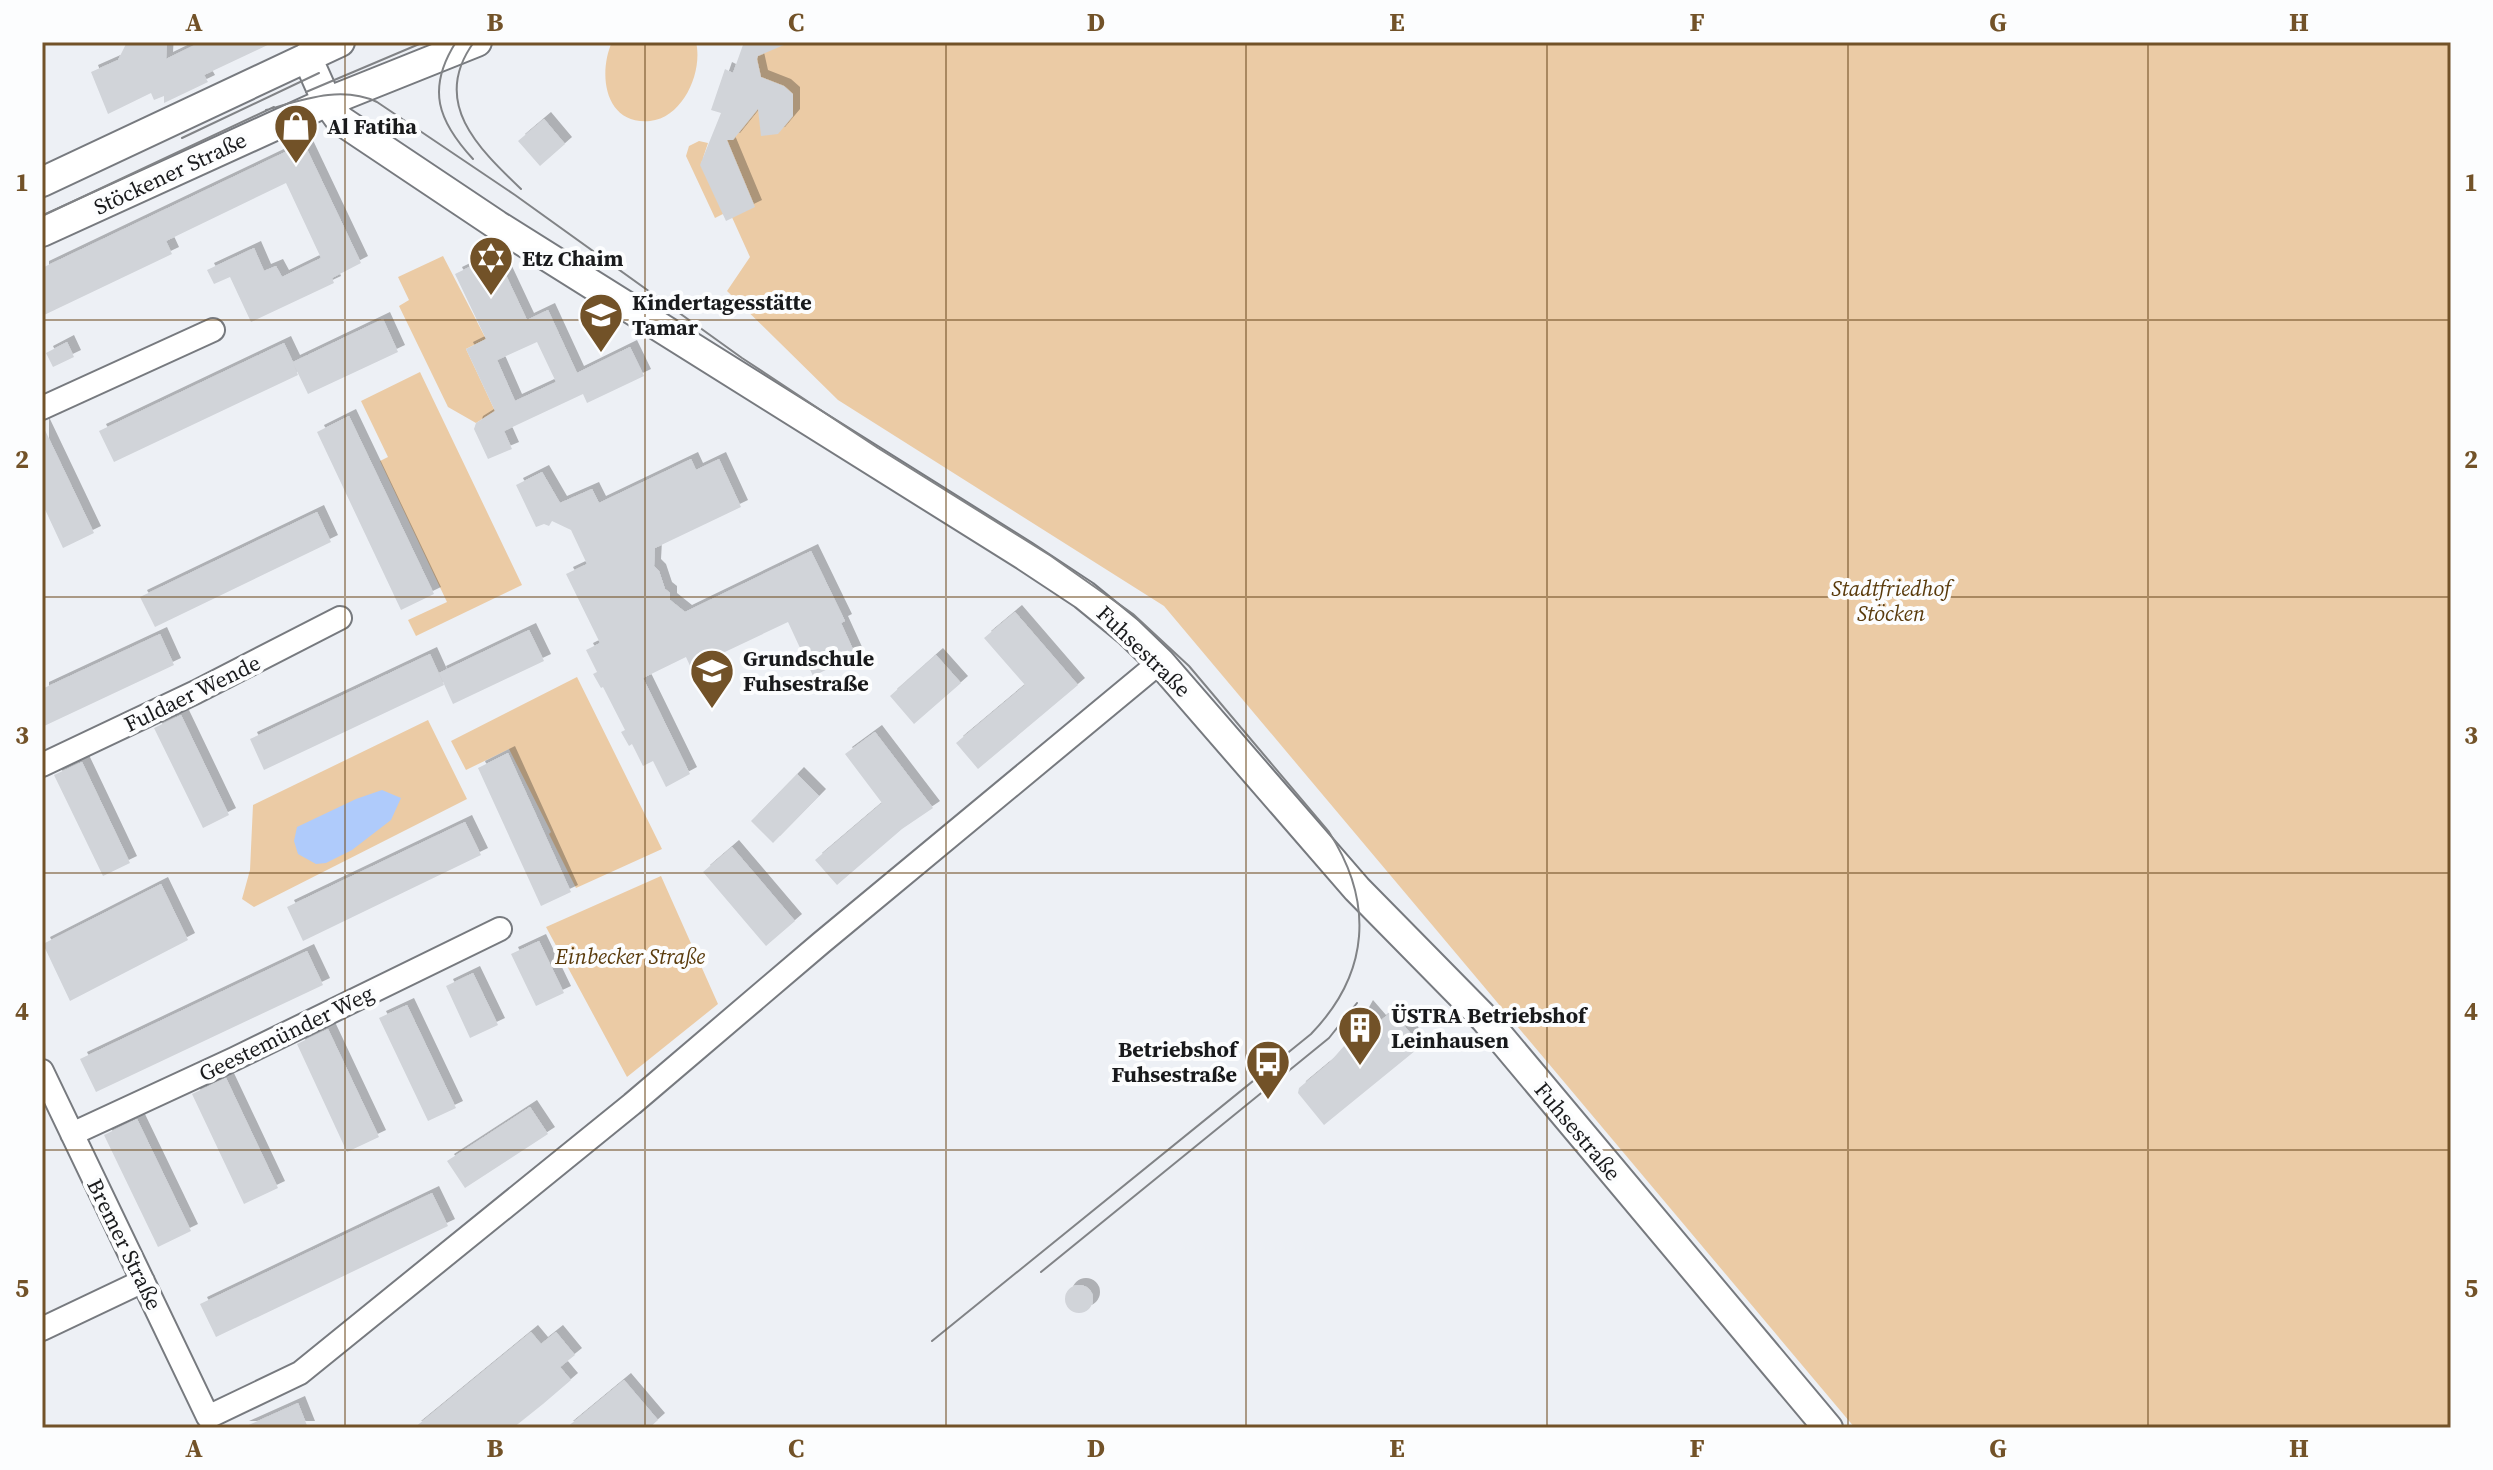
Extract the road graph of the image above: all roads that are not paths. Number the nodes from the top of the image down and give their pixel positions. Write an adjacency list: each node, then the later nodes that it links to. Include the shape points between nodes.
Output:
1 (340, 42): 3 (street, Stöckener Straße)
2 (477, 42): 4 (street, Stöckener Straße)
3 (307, 57): 4 (street, Fuhsestraße); 5 (street, Stöckener Straße)
4 (327, 102): 6 (street, Stöckener Straße); 10 (street, Fuhsestraße, via 340,120 497,225 1084,595)
5 (42, 182)
6 (42, 232)
7 (213, 330): 8 (street)
8 (42, 408)
9 (340, 618): 11 (street, Fuldaer Wende)
10 (1160, 662): 15 (street, Bremer Straße, via 632,1104 300,1373 208,1417); 17 (street, Fuhsestraße, via 1357,889 1485,1019)
11 (42, 765)
12 (500, 929): 14 (street, Geestemünder Weg)
13 (42, 1071): 14 (street, Bremer Straße)
14 (72, 1134): 15 (street, Bremer Straße)
15 (143, 1281): 16 (street)
16 (42, 1329)
17 (1828, 1428)

